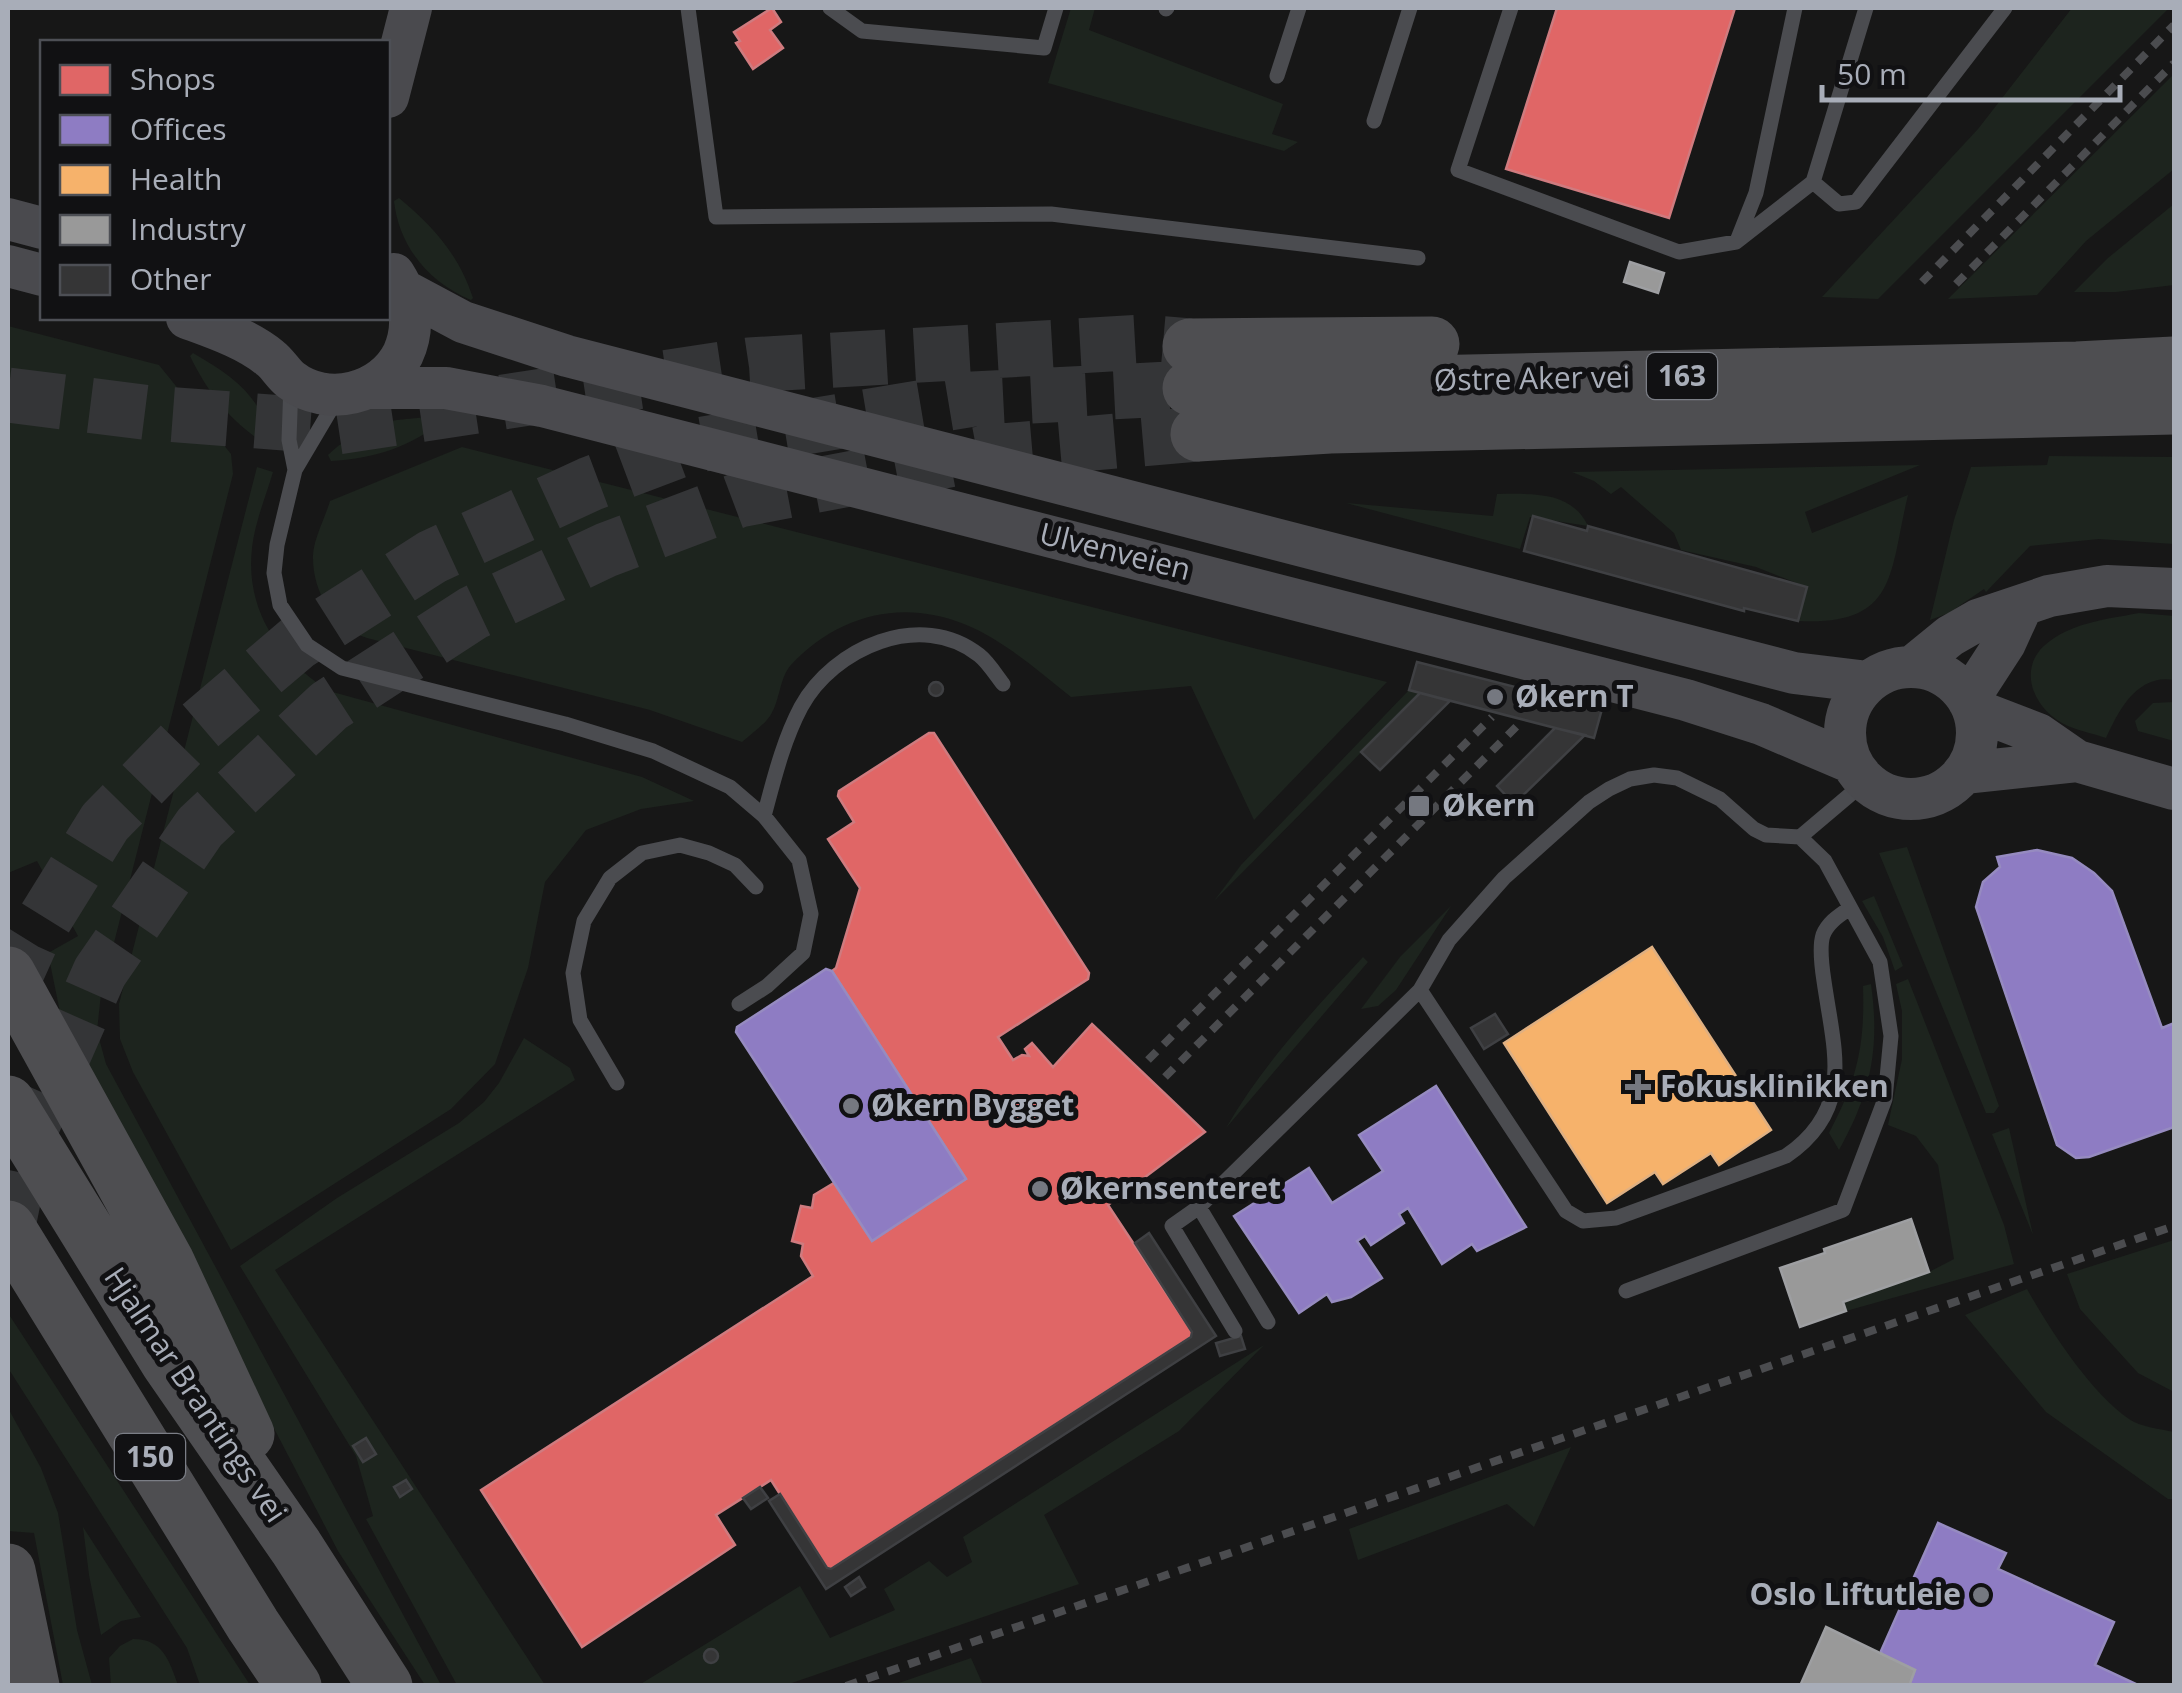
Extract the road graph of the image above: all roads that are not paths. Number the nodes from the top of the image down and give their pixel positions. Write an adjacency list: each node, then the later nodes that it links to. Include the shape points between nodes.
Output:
1 (411, 8): 12 (main road)
2 (688, 8): 18 (lane, via 716,216 1050,214)
3 (830, 8): 4 (lane, via 862,31 1044,48)
4 (1056, 8)
5 (1299, 8): 11 (lane)
6 (1410, 8): 13 (lane)
7 (1511, 8): 17 (lane, via 1458,170 1678,252)
8 (1795, 8): 17 (lane, via 1756,192)
9 (1866, 8): 14 (lane)
10 (2005, 8): 14 (lane, via 1856,202 1839,204)
11 (1277, 76)
12 (390, 89)
13 (1374, 121)
14 (1813, 182): 17 (lane)
15 (8, 219): 16 (main road)
16 (40, 227)
17 (1736, 242)
18 (1418, 258)
19 (8, 266): 20 (main road)
20 (40, 275)
21 (396, 279): 27 (main road, Ulvenveien, via 410,312 406,346 388,375); 33 (main road, Ulvenveien, via 462,322 566,356 1794,673)
22 (192, 320): 24 (main road, Ulvenveien)
23 (2174, 328): 26 (highway, 163)
24 (275, 352): 27 (main road, Ulvenveien, via 313,392); 29 (lane)
25 (2174, 364): 26 (highway, Østre Aker vei / 163)
26 (1193, 389): 28 (highway, Østre Aker vei / 163, via 1330,426)
27 (354, 392): 29 (lane); 37 (main road, Ulvenveien, via 446,388 542,406 1630,685 1761,724)
28 (2164, 411)
29 (295, 470): 40 (lane, via 274,573 280,605 307,645 342,668 653,751 730,788)
30 (2174, 589): 31 (main road, via 2084,588)
31 (2021, 608): 32 (main road, via 1978,620); 35 (main road)
32 (1912, 667): 33 (main road, Ulvenveien); 35 (main road, Ulvenveien, via 1944,676)
33 (1868, 682): 37 (main road, via 1845,722 1845,746)
34 (1003, 684): 40 (lane, via 979,655 952,640 917,634 857,650 803,703)
35 (1970, 704): 36 (main road, Ulvenveien, via 2038,734); 38 (main road, via 1977,735)
36 (2077, 761): 38 (main road, Ulvenveien); 39 (main road, Ulvenveien)
37 (1858, 772): 38 (main road, Ulvenveien, via 1880,793 1917,800 1935,796); 41 (lane)
38 (1964, 773)
39 (2174, 788)
40 (764, 816): 46 (lane, via 799,860 811,914 803,954)
41 (1800, 837): 43 (lane, via 1825,861); 45 (lane, via 1766,836 1720,799 1676,778 1630,779 1589,802 1504,878 1449,940)
42 (756, 887): 47 (lane, via 734,865 680,845 642,853 610,878 584,921 573,973 580,1020)
43 (1850, 908): 45 (lane, via 1822,937 1836,1070 1831,1103 1810,1140 1786,1156 1616,1218 1584,1221 1566,1211); 51 (lane, via 1880,962 1891,1036 1885,1100 1843,1210)
44 (8, 974): 54 (highway, via 174,1277)
45 (1420, 990): 49 (lane)
46 (739, 1004)
47 (616, 1082)
48 (8, 1104): 54 (highway, Hjalmar Brantings vei / 150, via 168,1362)
49 (1199, 1207): 52 (lane); 53 (lane, via 1172,1226)
50 (8, 1228): 57 (highway, 150)
51 (1626, 1292)
52 (1268, 1322)
53 (1235, 1332)
54 (296, 1546): 58 (highway, Hjalmar Brantings vei / 150)
55 (8, 1571): 56 (highway)
56 (32, 1686)
57 (294, 1686)
58 (385, 1686)

